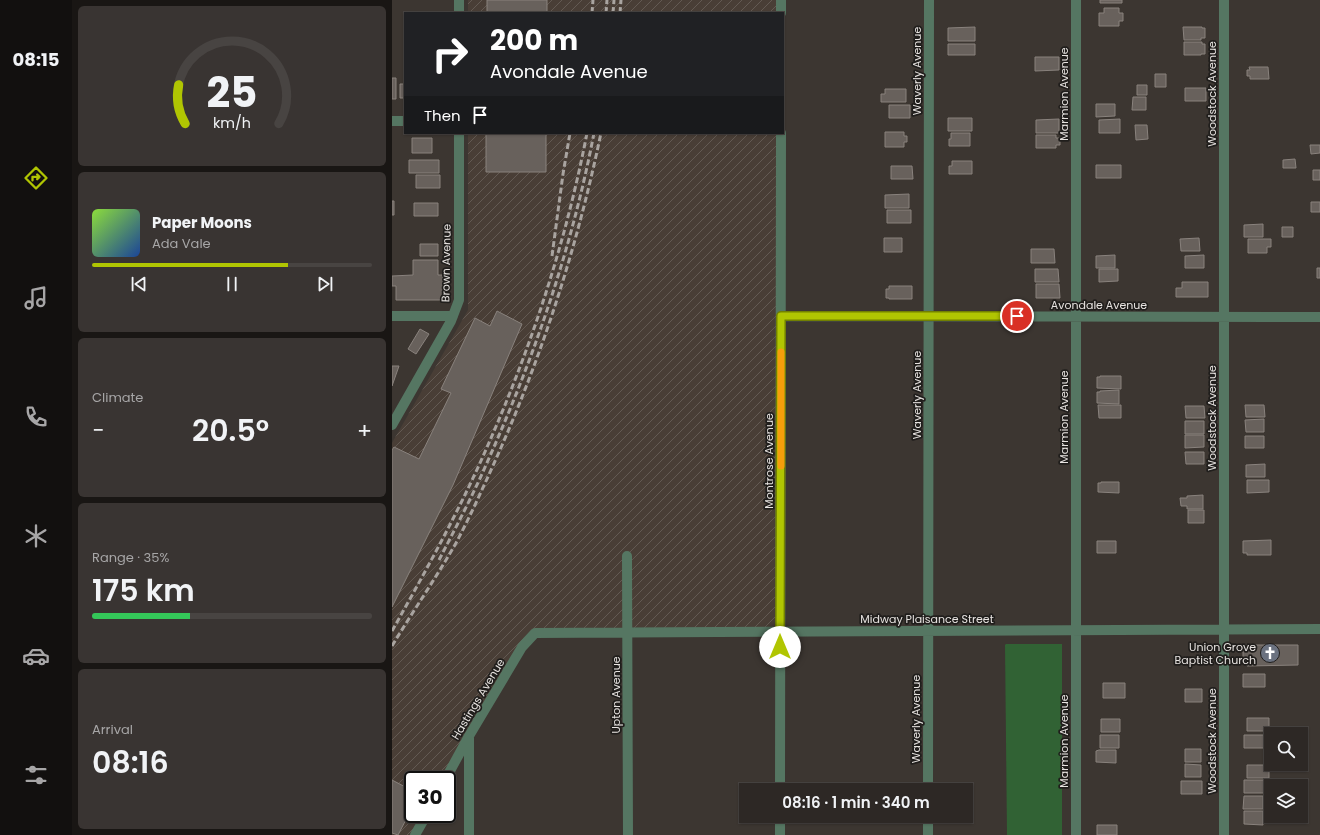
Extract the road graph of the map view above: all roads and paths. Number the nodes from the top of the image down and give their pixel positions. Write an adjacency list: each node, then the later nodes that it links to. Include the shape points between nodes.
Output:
1 (459, 0): 6 (street)
2 (781, 0): 7 (street)
3 (929, 0): 12 (street, Waverly Avenue)
4 (1076, 0): 16 (street, Marmion Avenue)
5 (1224, 0): 17 (street, Woodstock Avenue)
6 (459, 12)
7 (781, 12)
8 (404, 120): 9 (street)
9 (392, 121)
10 (459, 134): 14 (street, Brown Avenue, via 459,300)
11 (781, 134): 15 (street, Montrose Avenue)
12 (929, 315): 15 (street, Avondale Avenue); 16 (street, Avondale Avenue); 24 (street, Waverly Avenue)
13 (392, 316): 14 (street)
14 (453, 316): 19 (street, Brown Avenue)
15 (781, 316): 26 (street, Montrose Avenue)
16 (1076, 317): 17 (street, Avondale Avenue); 22 (street, Marmion Avenue)
17 (1224, 317): 18 (street, Avondale Avenue); 23 (street, Woodstock Avenue)
18 (1320, 317)
19 (392, 425)
20 (627, 556): 25 (street, Upton Avenue)
21 (1320, 629): 23 (street, Midway Plaisance Street)
22 (1076, 630): 23 (street, Midway Plaisance Street); 24 (street, Midway Plaisance Street); 40 (street, Marmion Avenue)
23 (1224, 630): 41 (street, Woodstock Avenue)
24 (928, 631): 26 (street, Midway Plaisance Street); 31 (street, Waverly Avenue)
25 (628, 632): 26 (street, Midway Plaisance Street); 27 (street, Midway Plaisance Street); 37 (street, Upton Avenue)
26 (780, 632): 30 (street, Montrose Avenue)
27 (535, 633): 28 (street, Hastings Avenue, via 522,647)
28 (469, 736): 29 (street, Hastings Avenue); 36 (street)
29 (450, 771)
30 (780, 783)
31 (928, 783)
32 (422, 823): 35 (street)
33 (780, 823): 38 (street)
34 (928, 823): 39 (street)
35 (415, 835)
36 (469, 835)
37 (628, 835)
38 (780, 835)
39 (928, 835)
40 (1076, 835)
41 (1224, 835)

